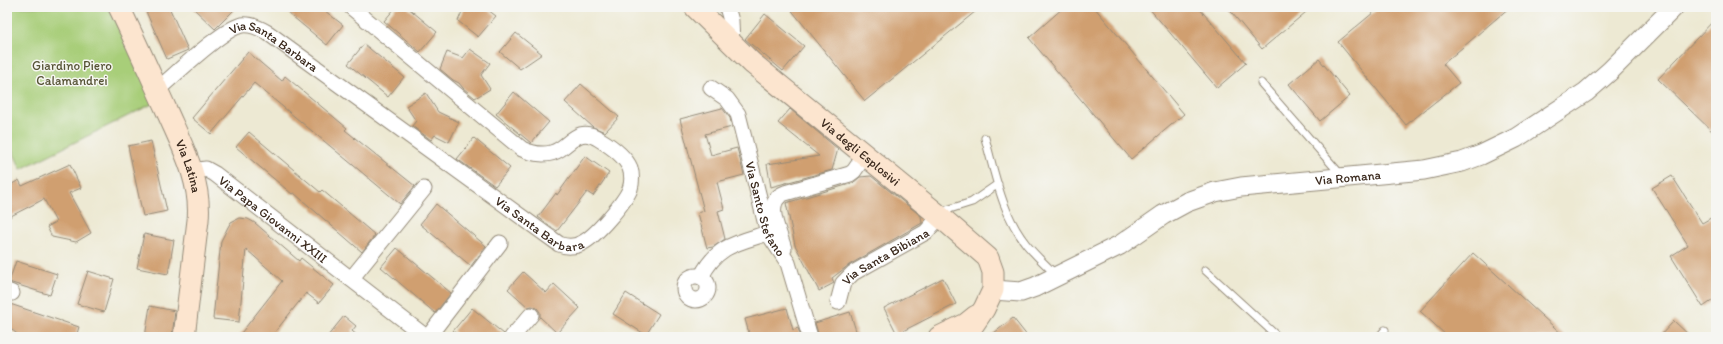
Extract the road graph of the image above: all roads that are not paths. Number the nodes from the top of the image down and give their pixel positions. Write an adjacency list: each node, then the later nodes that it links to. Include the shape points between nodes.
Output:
1 (119, 7): 9 (main road, Via Latina)
2 (351, 7): 9 (street, Via Santa Barbara, via 522,149 534,153 550,153 560,149 575,136 584,134 599,138 623,158 630,168 630,189 594,235 577,245 558,244 256,26 241,26 223,34)
3 (695, 7): 6 (main road, Via degli Esplosivi)
4 (727, 7): 6 (street, via 731,21)
5 (1674, 7): 13 (street, Via Romana, via 1586,92 1504,145 1471,159 1432,168)
6 (732, 45): 11 (main road, Via degli Esplosivi)
7 (1261, 83): 13 (lane)
8 (711, 88): 17 (street, Via Santo Stefano, via 727,99 738,114)
9 (157, 90): 12 (main road, Via Latina)
10 (985, 138): 14 (lane)
11 (865, 155): 16 (main road, Via degli Esplosivi); 19 (street, via 850,174 780,194 774,201 774,215)
12 (191, 171): 23 (street, Via Papa Giovanni XXIII, via 201,169 212,172); 29 (main road, Via Latina, via 197,190 199,213)
13 (1344, 178): 21 (street, Via Romana, via 1235,188 1208,194 1163,215 1120,245)
14 (998, 184): 16 (lane, via 972,202); 21 (lane, via 1008,214 1018,232 1030,249)
15 (424, 189): 23 (street)
16 (936, 213): 24 (main road, Via degli Esplosivi, via 988,258 993,272); 25 (street, Via Santa Bibiana, via 934,223 926,232 849,277 843,283)
17 (768, 233): 19 (street, Via Santo Stefano); 22 (street, via 721,251 709,262)
18 (500, 243): 30 (street, Via Papa Giovanni XXIII)
19 (788, 263): 32 (street, Via Santo Stefano)
20 (1205, 270): 35 (lane)
21 (1056, 275): 24 (street, Via Romana, via 1021,292)
22 (701, 277)
23 (351, 279): 30 (street, Via Papa Giovanni XXIII)
24 (993, 290): 26 (main road, Via degli Esplosivi)
25 (838, 302)
26 (984, 309): 33 (main road, Via degli Esplosivi, via 966,324); 34 (main road, Via degli Esplosivi)
27 (531, 316): 31 (street)
28 (1385, 330): 36 (lane)
29 (184, 337)
30 (427, 337)
31 (512, 337)
32 (810, 337)
33 (939, 337)
34 (965, 337)
35 (1278, 337)
36 (1379, 337)

